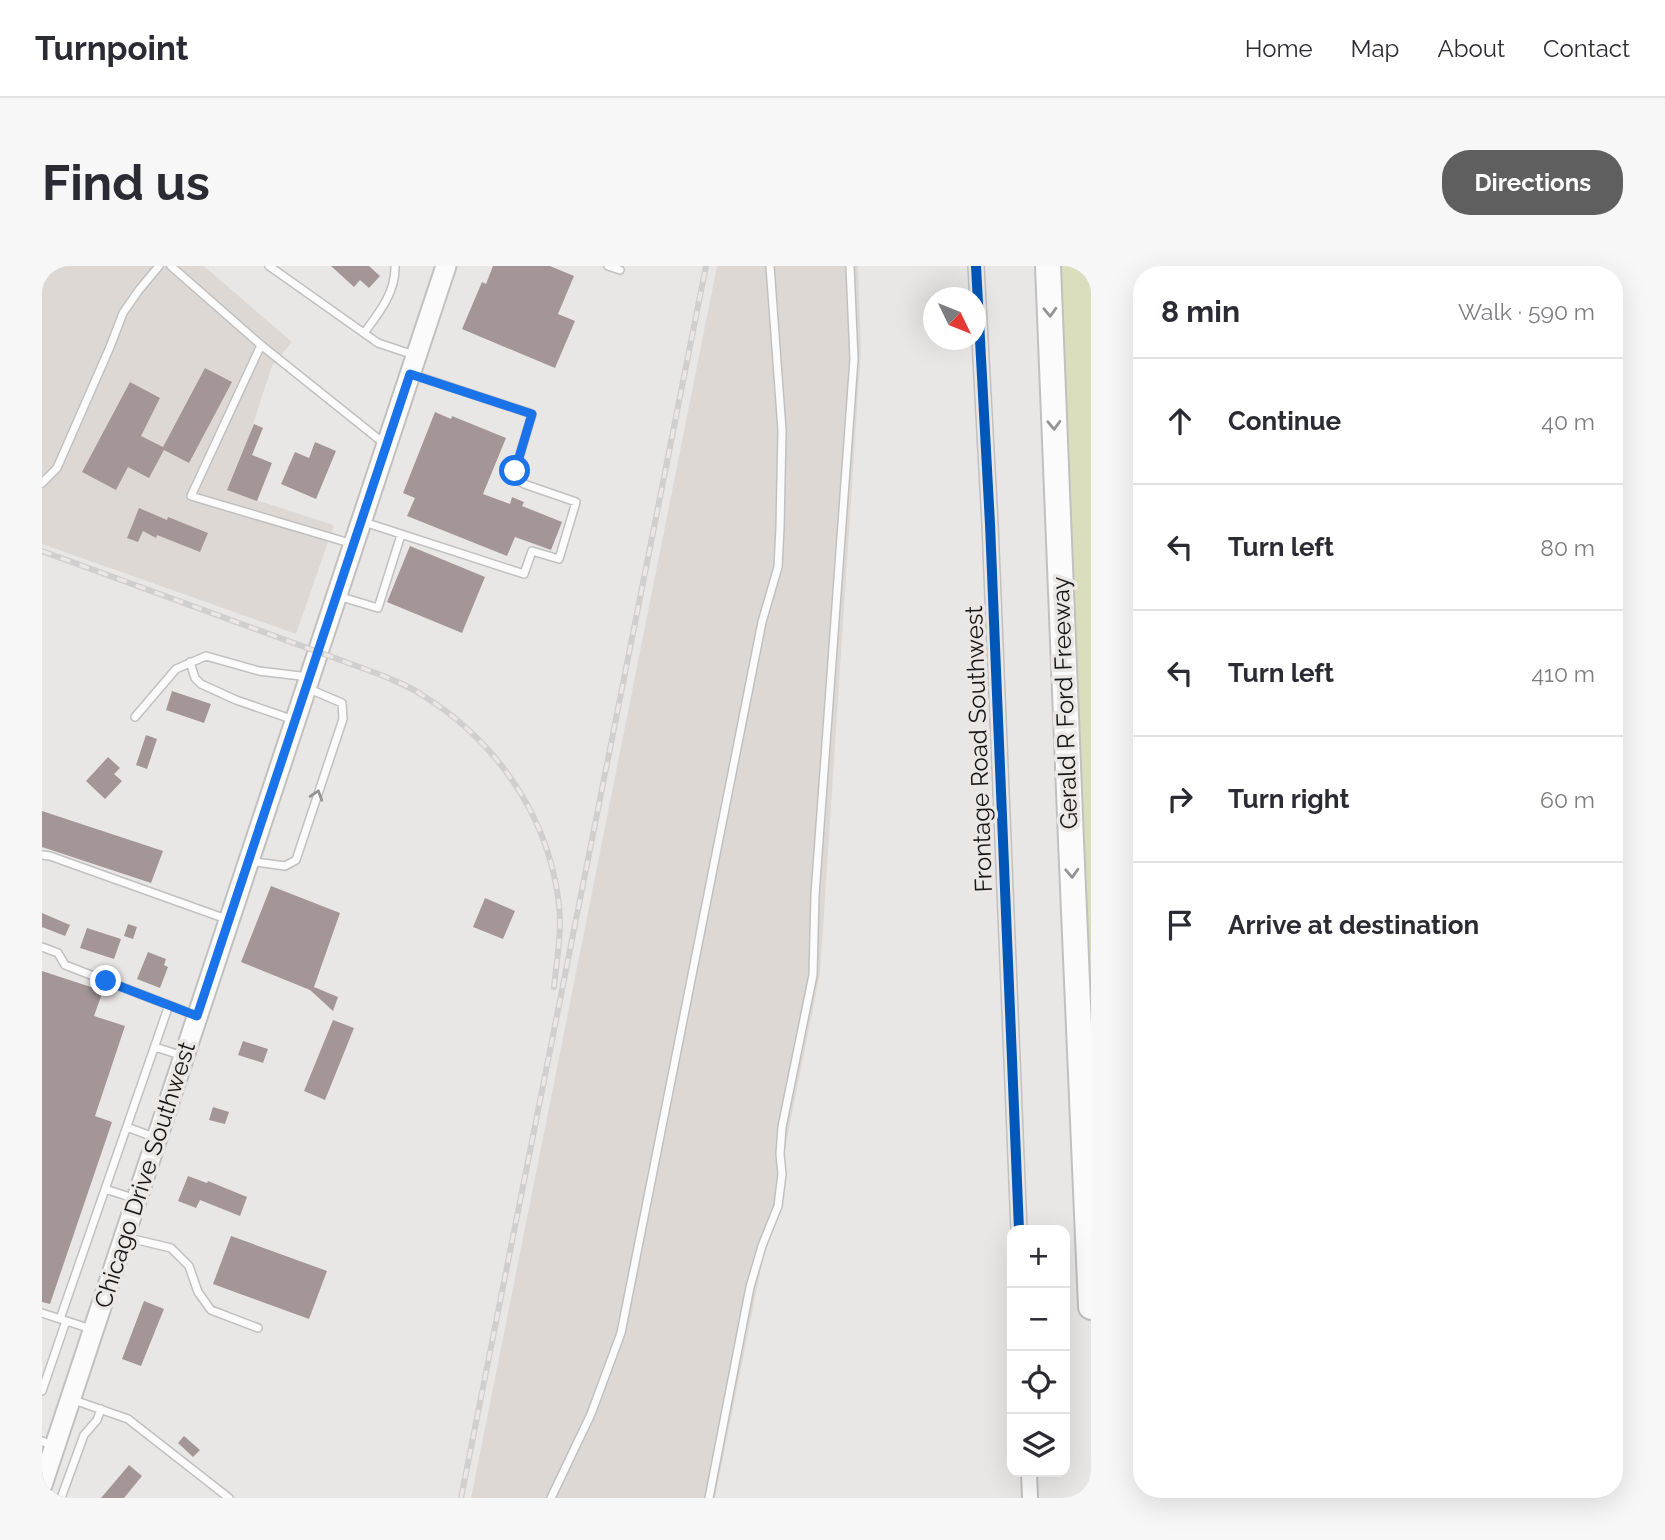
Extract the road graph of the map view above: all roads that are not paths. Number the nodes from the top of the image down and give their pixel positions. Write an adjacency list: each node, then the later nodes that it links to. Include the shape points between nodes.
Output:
1 (159, 266): 16 (lane, via 123,313 58,468)
2 (171, 266): 13 (lane)
3 (269, 266): 12 (lane)
4 (395, 266): 12 (lane, via 392,289)
5 (446, 266): 14 (main road, Chicago Drive Southwest)
6 (608, 266): 11 (lane)
7 (771, 266): 53 (lane, via 782,430 778,567 762,622 621,1333 591,1415)
8 (850, 266): 54 (lane, via 854,359 813,975 782,1127 778,1206 750,1287)
9 (976, 266): 37 (street, Frontage Road Southwest)
10 (1048, 266): 39 (highway, Gerald R Ford Freeway, one-way to 39)
11 (620, 270)
12 (364, 333): 14 (lane)
13 (261, 345): 15 (lane); 19 (lane, via 191,496)
14 (413, 365): 15 (main road, Chicago Drive Southwest); 18 (lane, via 532,414 516,479 576,502 559,559 532,551 524,574)
15 (387, 445): 17 (main road, Chicago Drive Southwest)
16 (42, 483)
17 (362, 521): 18 (lane); 19 (main road, Chicago Drive Southwest)
18 (401, 535): 20 (lane, via 378,608)
19 (354, 545): 20 (main road, Chicago Drive Southwest)
20 (338, 596): 22 (main road, Chicago Drive Southwest)
21 (190, 662): 22 (lane, via 206,656); 23 (lane, via 176,669); 24 (lane, via 201,684)
22 (308, 683): 24 (main road, Chicago Drive Southwest); 26 (lane, one-way to 22, via 285,866 296,860 343,719 342,703)
23 (135, 718)
24 (296, 720): 26 (main road, Chicago Drive Southwest)
25 (42, 855): 27 (lane)
26 (249, 861): 27 (main road, Chicago Drive Southwest)
27 (229, 920): 30 (main road, Chicago Drive Southwest)
28 (42, 947): 29 (lane, via 58,953 65,965)
29 (169, 1005): 30 (lane); 31 (lane)
30 (197, 1016): 32 (main road, Chicago Drive Southwest)
31 (155, 1046): 32 (lane); 33 (lane)
32 (184, 1056): 34 (main road, Chicago Drive Southwest)
33 (127, 1127): 34 (lane); 35 (lane)
34 (157, 1138): 36 (main road, Chicago Drive Southwest)
35 (105, 1189): 36 (lane); 41 (lane)
36 (137, 1199): 38 (main road, Chicago Drive Southwest)
37 (1019, 1225)
38 (124, 1237): 42 (lane, via 171,1248 189,1266 198,1292 211,1310); 43 (main road, Chicago Drive Southwest)
39 (1091, 1307)
40 (42, 1313): 41 (lane)
41 (63, 1320): 43 (lane); 44 (lane)
42 (258, 1328)
43 (93, 1330): 46 (main road, Chicago Drive Southwest)
44 (44, 1381): 45 (lane)
45 (42, 1391)
46 (71, 1399): 47 (lane); 48 (main road, Chicago Drive Southwest)
47 (101, 1409): 51 (lane, via 83,1435); 52 (lane, via 128,1419)
48 (48, 1444): 50 (main road, Chicago Drive Southwest)
49 (1029, 1477): 55 (street)
50 (42, 1485)
51 (61, 1498)
52 (229, 1498)
53 (551, 1498)
54 (709, 1498)
55 (1030, 1498)

